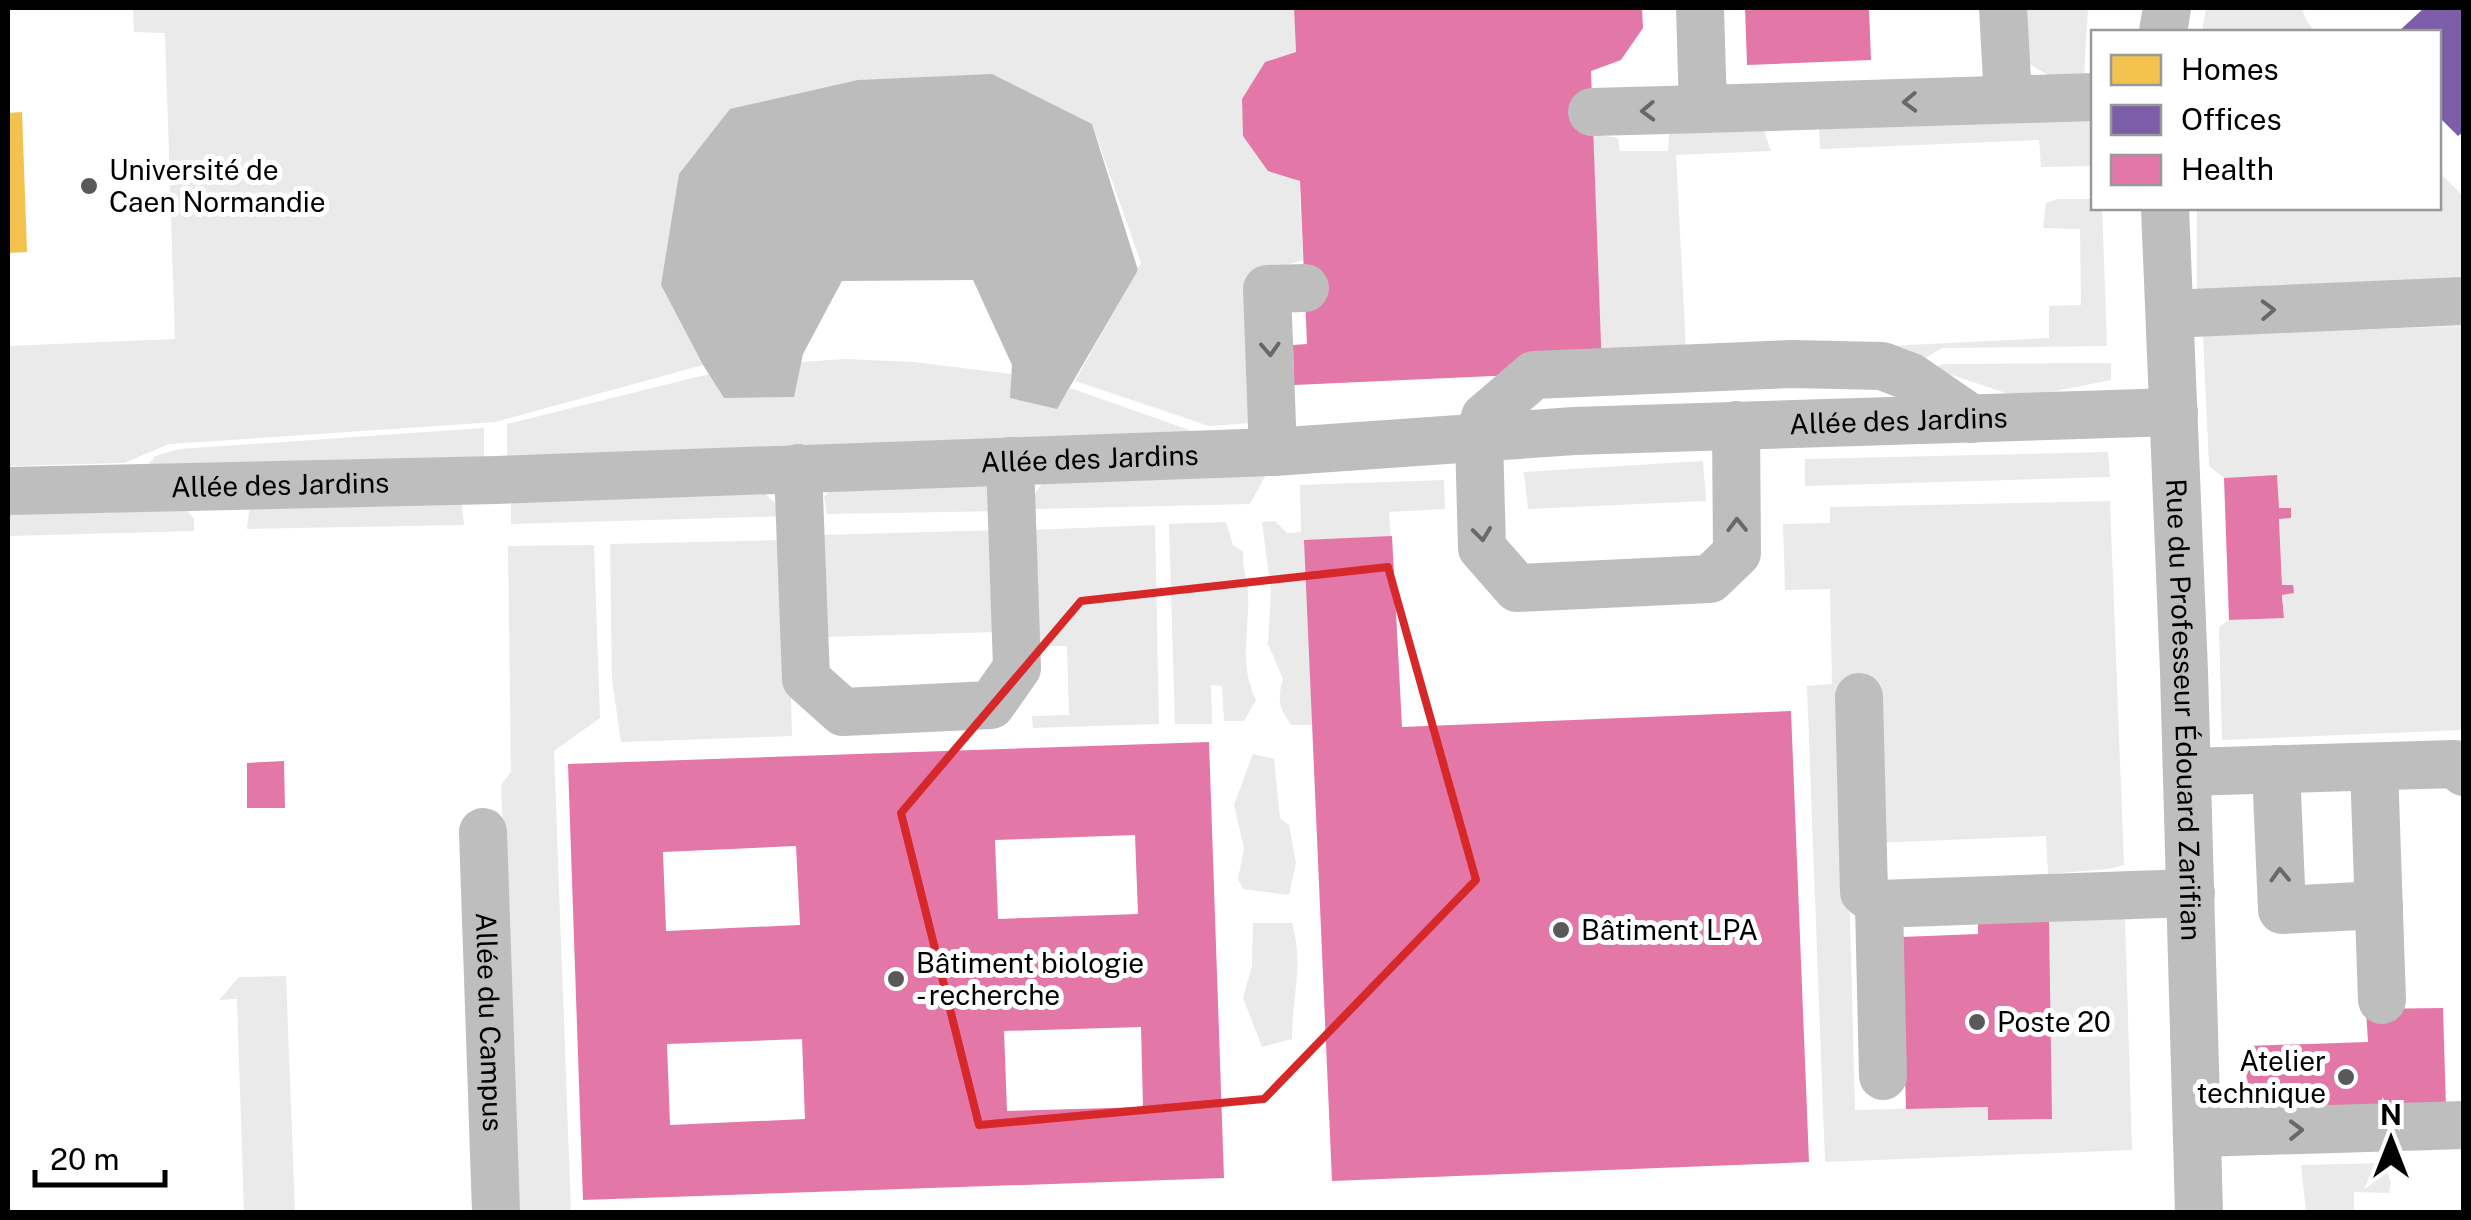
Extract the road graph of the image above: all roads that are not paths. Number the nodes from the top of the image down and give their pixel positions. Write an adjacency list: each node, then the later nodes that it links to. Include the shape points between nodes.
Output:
1 (1700, 8): 5 (street)
2 (2003, 8): 4 (street)
3 (2091, 97): 4 (street)
4 (2008, 99): 5 (street, one-way to 5)
5 (1703, 109): 6 (street, one-way to 6)
6 (1592, 112)
7 (2165, 210): 10 (street, Rue du Professeur Édouard Zarifian)
8 (1305, 288): 15 (street, one-way to 15, via 1267,289)
9 (2464, 302): 10 (street, one-way to 9)
10 (2170, 314): 11 (street, Rue du Professeur Édouard Zarifian)
11 (2174, 412): 12 (street, Allée des Jardins); 21 (street, Rue du Professeur Édouard Zarifian)
12 (1972, 419): 13 (street, Allée des Jardins); 14 (street, via 1882,366 1772,364 1534,375 1485,416)
13 (1736, 424): 14 (street, Allée des Jardins); 14 (street, one-way to 13, via 1482,548 1517,588 1710,579 1738,553)
14 (1479, 438): 15 (street, Allée des Jardins)
15 (1273, 452): 16 (street, Allée des Jardins)
16 (1010, 461): 17 (street, Allée des Jardins); 17 (street, via 1017,668 990,705 842,712 806,679)
17 (798, 468): 18 (street, Allée des Jardins)
18 (8, 491)
19 (1859, 697): 27 (street, via 1864,892)
20 (2464, 741): 21 (street)
21 (2186, 762): 23 (street); 26 (street, Rue du Professeur Édouard Zarifian)
22 (2374, 767): 23 (street); 24 (street, via 2455,764); 28 (street)
23 (2276, 769): 28 (street, one-way to 23, via 2282,910)
24 (2464, 772)
25 (483, 832): 33 (street, Allée du Campus)
26 (2190, 893): 27 (street); 32 (street, Rue du Professeur Édouard Zarifian)
27 (1879, 904): 30 (street)
28 (2379, 906): 29 (street)
29 (2382, 1000)
30 (1883, 1076)
31 (2464, 1125): 32 (street, one-way to 31)
32 (2199, 1174)
33 (496, 1212)

